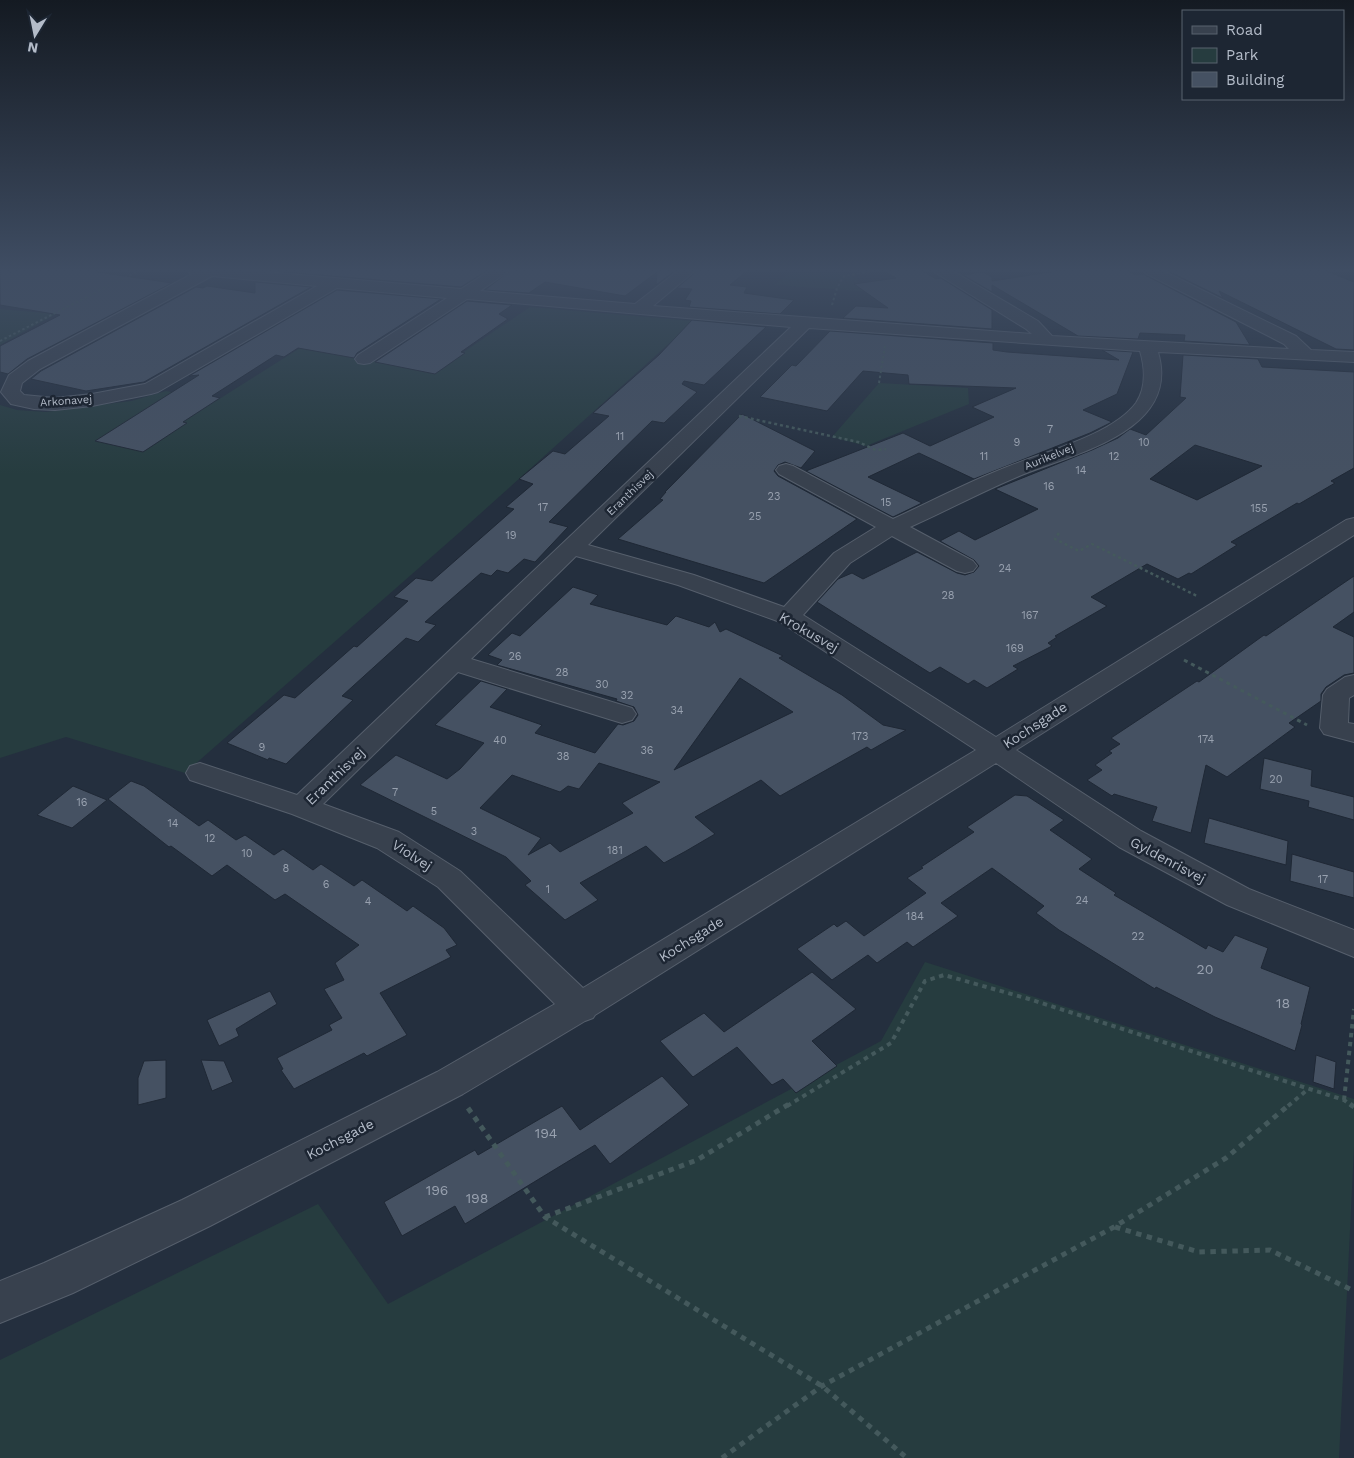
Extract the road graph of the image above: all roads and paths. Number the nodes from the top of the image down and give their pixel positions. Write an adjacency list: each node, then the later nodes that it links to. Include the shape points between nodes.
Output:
1 (82, 338): 2 (street, Arkonavej, via 34,365 11,384 10,392 18,400 55,404 151,388)
2 (238, 338)
3 (397, 338): 13 (street)
4 (789, 338): 15 (street, Eranthisvej)
5 (886, 338): 14 (path)
6 (1009, 338): 9 (street)
7 (1045, 338): 9 (street)
8 (1286, 338): 11 (street)
9 (1048, 341): 10 (street)
10 (1148, 347): 11 (street); 19 (street, Aurikelvej, via 1154,364 1154,380 1149,397 1136,414 1097,438 1014,471)
11 (1307, 355): 12 (street)
12 (1354, 357)
13 (364, 360)
14 (879, 383)
15 (714, 411): 16 (path, via 858,442 876,450); 21 (street, Eranthisvej)
16 (886, 449)
17 (786, 470): 19 (street)
18 (1354, 525): 23 (street, Kochsgade)
19 (894, 527): 22 (street); 24 (street, Aurikelvej, via 852,551 831,568)
20 (1059, 533): 23 (path, via 1054,539 1079,552 1092,544)
21 (573, 548): 24 (street, Krokusvej, via 686,580); 26 (street, Eranthisvej)
22 (965, 566)
23 (1221, 608): 25 (street, Kochsgade)
24 (789, 618): 30 (street, Krokusvej)
25 (1159, 646): 29 (path, via 1311,727); 30 (street, Kochsgade)
26 (454, 662): 28 (street); 32 (street, Eranthisvej)
27 (1354, 683): 29 (street, via 1336,696)
28 (622, 714)
29 (1344, 731)
30 (996, 750): 33 (street, Gyldenrisvej, via 1130,840 1238,897); 34 (street, Kochsgade)
31 (200, 774): 32 (street, Violvej)
32 (302, 807): 34 (street, Violvej, via 388,840 449,879)
33 (1354, 944)
34 (580, 1008): 36 (street, Kochsgade)
35 (1354, 1009): 38 (path)
36 (450, 1083): 40 (path); 43 (street, Kochsgade, via 196,1213)
37 (1307, 1090): 38 (path); 40 (path, via 1029,999 944,975 925,981 891,1043 697,1160); 41 (path, via 1226,1158)
38 (1344, 1100): 39 (path)
39 (1354, 1107)
40 (546, 1217): 44 (path)
41 (1114, 1227): 42 (path, via 1199,1252 1270,1250); 44 (path)
42 (1354, 1291)
43 (0, 1302)
44 (822, 1386): 45 (path); 46 (path)
45 (722, 1458)
46 (907, 1458)

